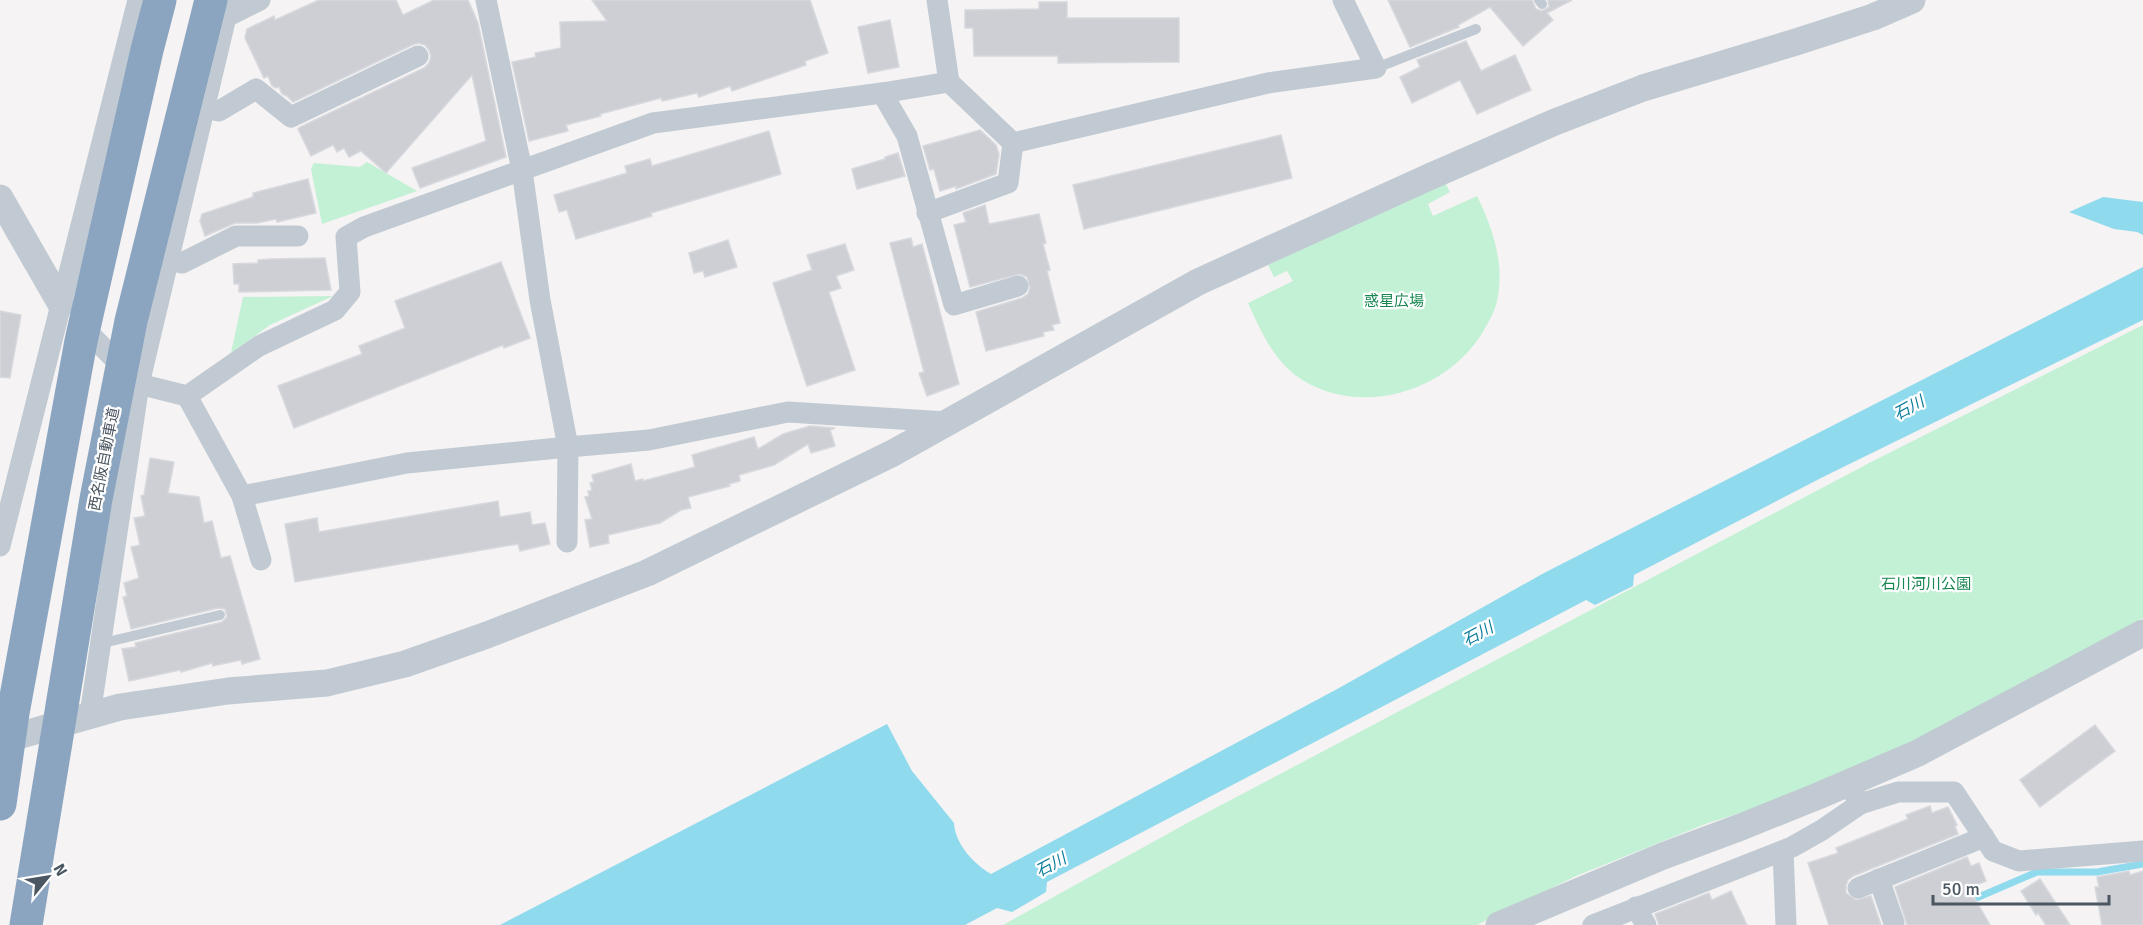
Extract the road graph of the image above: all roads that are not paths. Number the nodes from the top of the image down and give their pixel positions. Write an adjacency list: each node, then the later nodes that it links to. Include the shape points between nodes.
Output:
1 (138, 0): 22 (street)
2 (160, 0): 37 (highway, via 81,341)
3 (260, 0): 8 (street)
4 (486, 0): 16 (street)
5 (937, 0): 12 (street)
6 (1343, 0): 11 (street)
7 (1912, 0): 25 (street, via 1873,17 1643,88 1524,136 1198,282)
8 (222, 6): 14 (street); 45 (highway, 西名阪自動車道, via 132,321 105,455)
9 (1476, 28): 11 (lane)
10 (418, 56): 14 (street, via 291,117 256,89 219,111)
11 (1376, 68): 15 (street, via 1268,83)
12 (949, 82): 13 (street); 15 (street)
13 (882, 93): 16 (street, via 653,123); 18 (street, via 907,136)
14 (204, 108): 20 (street)
15 (1013, 142): 18 (street, via 1008,183)
16 (522, 170): 24 (street, via 346,237 350,292 335,310 259,346); 26 (street, via 540,300)
17 (0, 198): 22 (street)
18 (927, 213): 21 (street, via 954,305)
19 (298, 236): 20 (street, via 236,236 182,264)
20 (168, 260): 23 (street)
21 (1018, 286)
22 (61, 304): 23 (street); 29 (street)
23 (139, 384): 24 (street); 33 (street)
24 (187, 396): 27 (street)
25 (947, 422): 26 (street, via 788,412 649,440); 34 (street, via 893,453 647,573 405,664 327,684 228,691 120,706)
26 (568, 447): 27 (street, via 407,463); 28 (street)
27 (242, 496): 30 (street)
28 (567, 542)
29 (0, 546)
30 (261, 560)
31 (220, 615): 33 (lane)
32 (2143, 633): 36 (street, via 1918,753)
33 (99, 644): 34 (street)
34 (90, 715): 35 (street)
35 (0, 741)
36 (1854, 794): 38 (street, via 1954,792); 39 (street, via 1822,830); 46 (street, via 1663,855)
37 (0, 804)
38 (1984, 837): 40 (street, via 1993,851 2019,861); 41 (street)
39 (1783, 850): 43 (street); 48 (street)
40 (2143, 851)
41 (1879, 879): 42 (street); 44 (street)
42 (1858, 888)
43 (1641, 916): 47 (street)
44 (1894, 923)
45 (26, 925)
46 (1498, 925)
47 (1593, 925)
48 (1786, 925)

